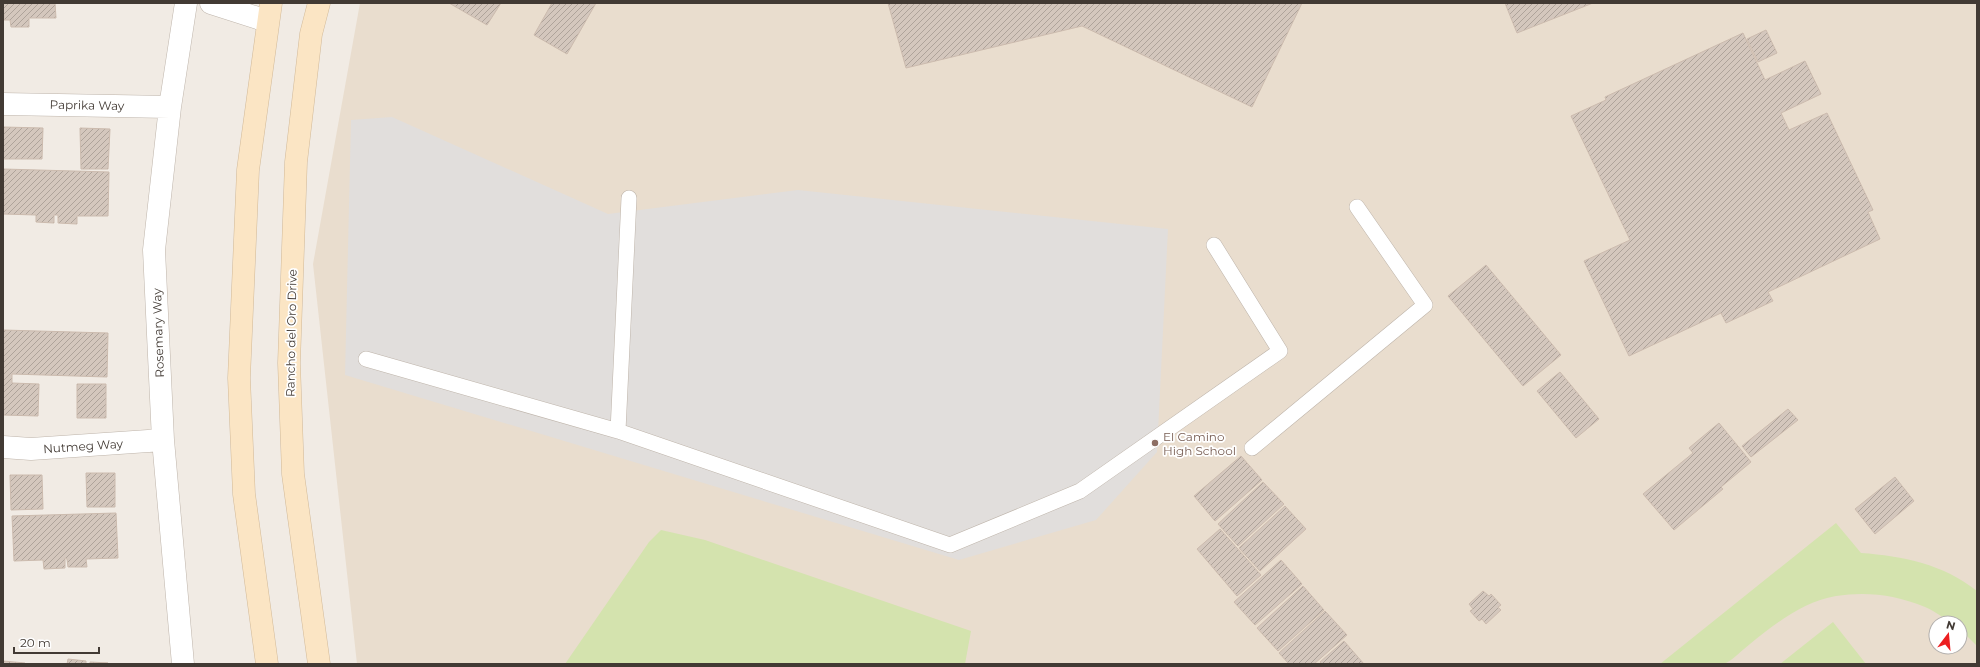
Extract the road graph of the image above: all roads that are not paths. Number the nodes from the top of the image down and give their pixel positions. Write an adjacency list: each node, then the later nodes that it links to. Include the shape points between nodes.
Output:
1 (186, 3): 6 (street, Rosemary Way)
2 (211, 3): 4 (street)
3 (319, 3): 17 (main road, Rancho del Oro Drive, via 311,34 296,162 289,363 293,474)
4 (269, 12): 16 (main road, via 248,170 239,378 244,494)
5 (3, 104): 6 (street, Paprika Way)
6 (170, 106): 12 (street, Rosemary Way, via 154,250)
7 (629, 198): 11 (lane)
8 (1357, 207): 14 (lane, via 1426,305)
9 (1214, 245): 11 (lane, via 1280,351 1080,492 950,546)
10 (366, 359): 11 (lane)
11 (618, 431)
12 (163, 440): 13 (street, Nutmeg Way, via 31,449); 15 (street, Rosemary Way)
13 (3, 447)
14 (1252, 448)
15 (183, 664)
16 (267, 664)
17 (318, 664)

